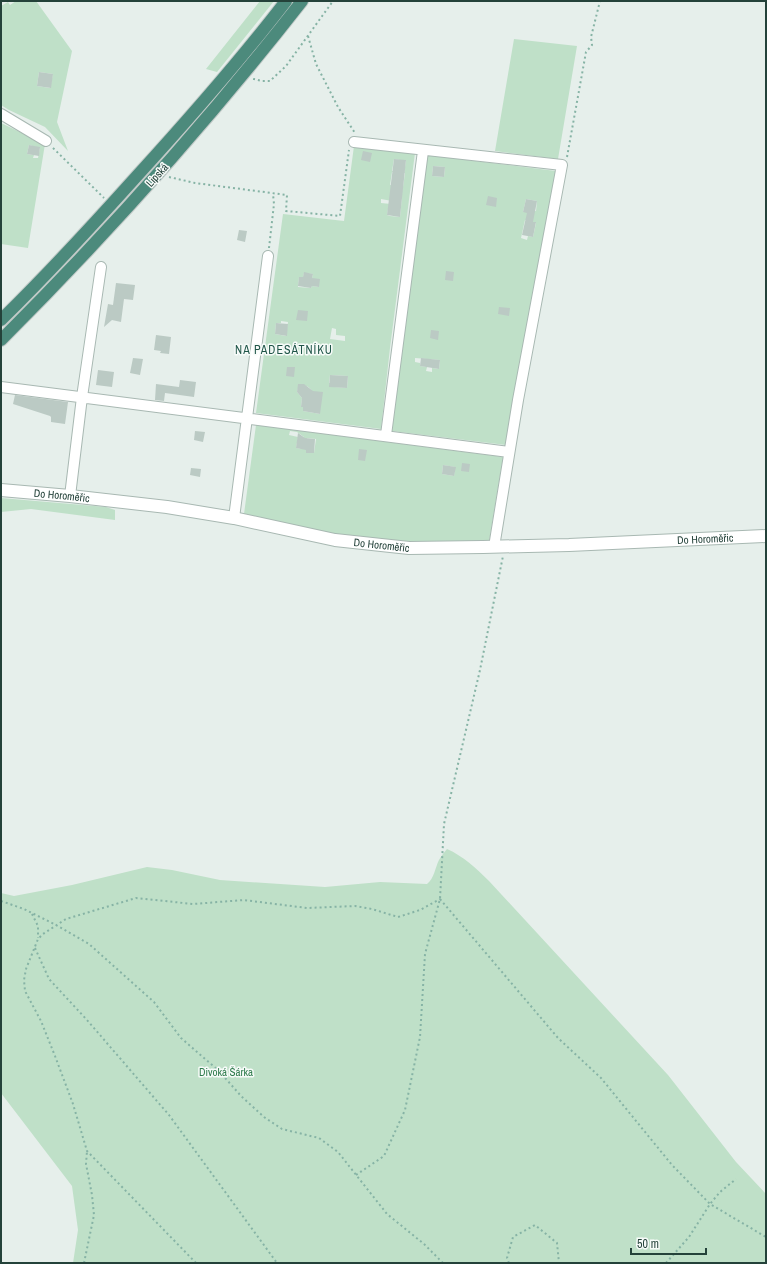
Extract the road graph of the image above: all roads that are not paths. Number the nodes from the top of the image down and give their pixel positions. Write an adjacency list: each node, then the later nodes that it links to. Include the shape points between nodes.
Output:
1 (286, 1): 9 (highway, Lipská, via 195,112 64,256)
2 (302, 1): 10 (highway, Lipská, via 271,42 162,170 43,299)
3 (1, 114): 4 (street)
4 (46, 141)
5 (354, 142): 6 (street)
6 (422, 151): 14 (street); 15 (street, via 562,165)
7 (268, 256): 13 (street)
8 (101, 267): 12 (street)
9 (1, 320)
10 (1, 340)
11 (1, 387): 12 (street)
12 (82, 397): 13 (street); 17 (street)
13 (247, 418): 14 (street); 18 (street)
14 (386, 435): 15 (street)
15 (509, 452): 20 (street)
16 (1, 490): 17 (street, Do Horoměřic)
17 (70, 496): 18 (street, Do Horoměřic)
18 (234, 518): 20 (street, Do Horoměřic, via 335,540 408,548)
19 (766, 536): 20 (street, Do Horoměřic)
20 (499, 547)

